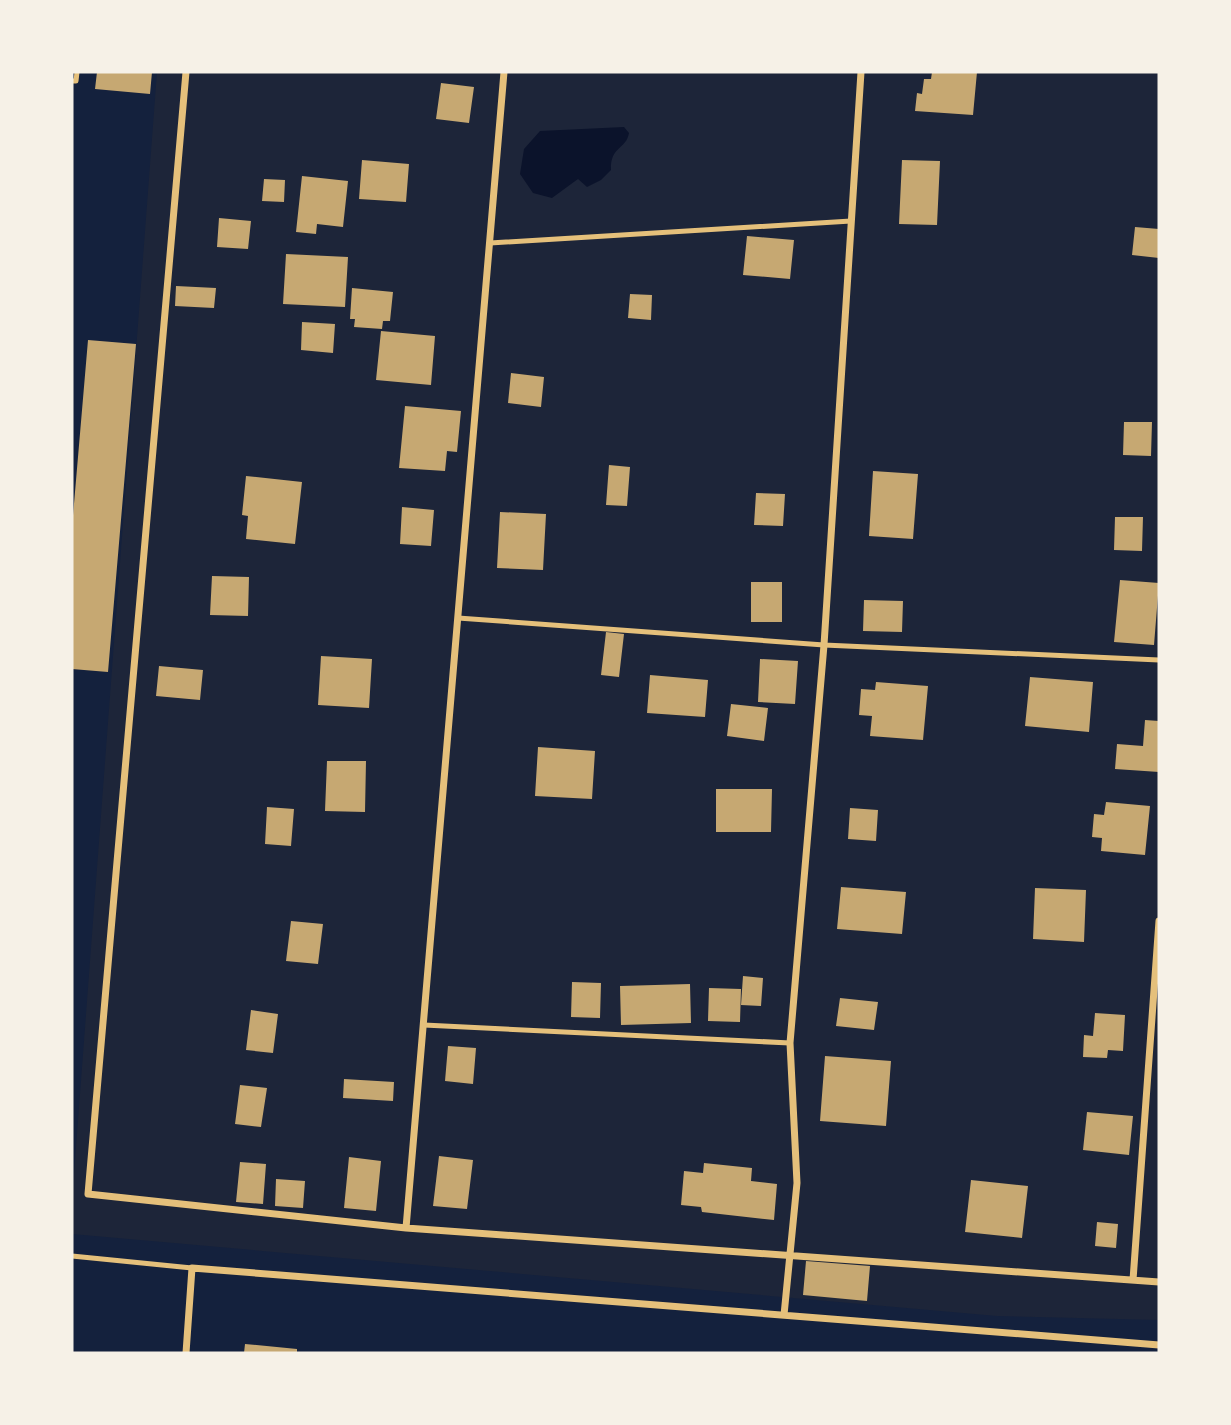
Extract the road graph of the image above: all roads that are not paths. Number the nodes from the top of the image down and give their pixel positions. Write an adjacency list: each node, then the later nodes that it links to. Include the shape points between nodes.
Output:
1 (76, 72): 5 (lane, via 76,81)
2 (186, 72): 14 (street, via 88,1194)
3 (505, 72): 7 (street)
4 (861, 72): 6 (street)
5 (72, 81)
6 (851, 221): 7 (lane); 9 (street)
7 (490, 243): 8 (street)
8 (458, 618): 9 (lane); 12 (street)
9 (824, 645): 10 (lane); 13 (street)
10 (1159, 660)
11 (1159, 921): 18 (street)
12 (424, 1025): 13 (lane); 14 (street)
13 (790, 1043): 15 (street, via 797,1183)
14 (406, 1228): 15 (street)
15 (790, 1255): 18 (street); 20 (street)
16 (72, 1256): 17 (lane)
17 (192, 1268): 20 (street); 22 (street)
18 (1133, 1280): 19 (street)
19 (1159, 1282)
20 (784, 1315): 21 (street)
21 (1159, 1345)
22 (186, 1353)

